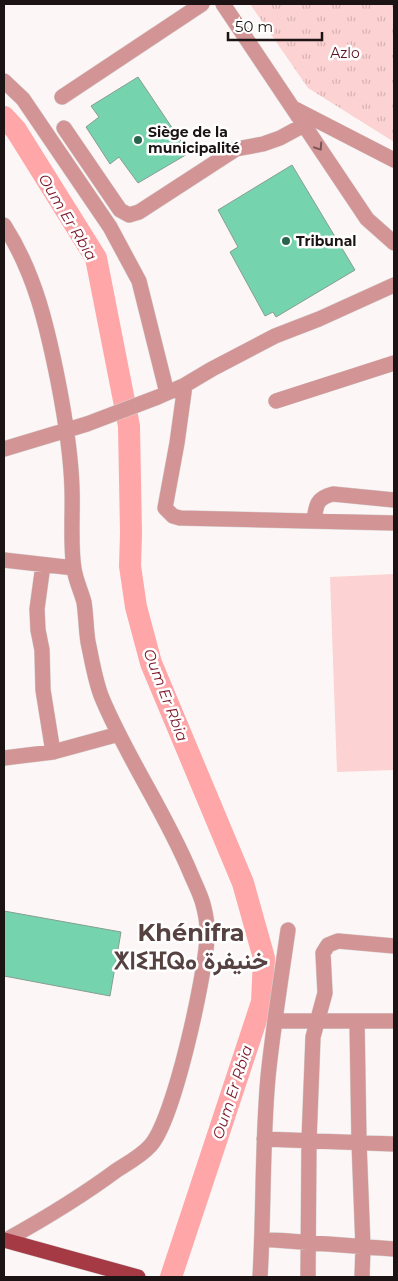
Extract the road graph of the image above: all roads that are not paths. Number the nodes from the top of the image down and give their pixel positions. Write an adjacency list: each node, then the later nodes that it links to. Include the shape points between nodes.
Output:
1 (202, 4): 4 (street)
2 (223, 4): 5 (street)
3 (4, 81): 14 (street, via 22,99 110,227 132,266 139,281)
4 (62, 97)
5 (292, 107): 6 (street); 8 (street)
6 (304, 125): 7 (street, via 280,138 236,150 139,212 129,215 120,210); 10 (street, one-way to 10, via 367,219)
7 (64, 128)
8 (394, 160)
9 (4, 226): 16 (street, via 34,284 47,328)
10 (394, 243)
11 (394, 285): 13 (street, via 275,336)
12 (394, 363): 15 (street)
13 (185, 385): 14 (street); 19 (street, via 165,508 168,512 180,518)
14 (163, 395): 16 (street)
15 (276, 401)
16 (68, 430): 17 (street); 23 (street)
17 (4, 449)
18 (394, 500): 19 (street, via 333,494 318,500)
19 (314, 521): 20 (street)
20 (394, 523)
21 (4, 560): 22 (street)
22 (44, 565): 23 (street); 25 (street, via 37,609 38,630)
23 (74, 568): 24 (street, via 101,695)
24 (119, 734): 25 (street); 38 (street, via 182,853 203,903 207,922 203,970 184,1057 160,1130 148,1148 47,1217)
25 (53, 752): 26 (street)
26 (4, 758)
27 (288, 930): 29 (street)
28 (394, 946): 30 (street, via 338,941 328,945 324,953 325,993)
29 (276, 1021): 30 (street); 33 (street)
30 (317, 1021): 31 (street); 34 (street, via 312,1037)
31 (357, 1021): 32 (street); 35 (street)
32 (394, 1021)
33 (264, 1139): 34 (street); 37 (street)
34 (309, 1141): 35 (street); 39 (street)
35 (359, 1142): 36 (street); 40 (street)
36 (394, 1144)
37 (262, 1239): 39 (street); 43 (street)
38 (5, 1240): 42 (main road)
39 (309, 1243): 40 (street); 44 (street)
40 (363, 1247): 41 (street); 45 (street)
41 (394, 1249)
42 (138, 1277)
43 (260, 1277)
44 (308, 1277)
45 (362, 1277)

